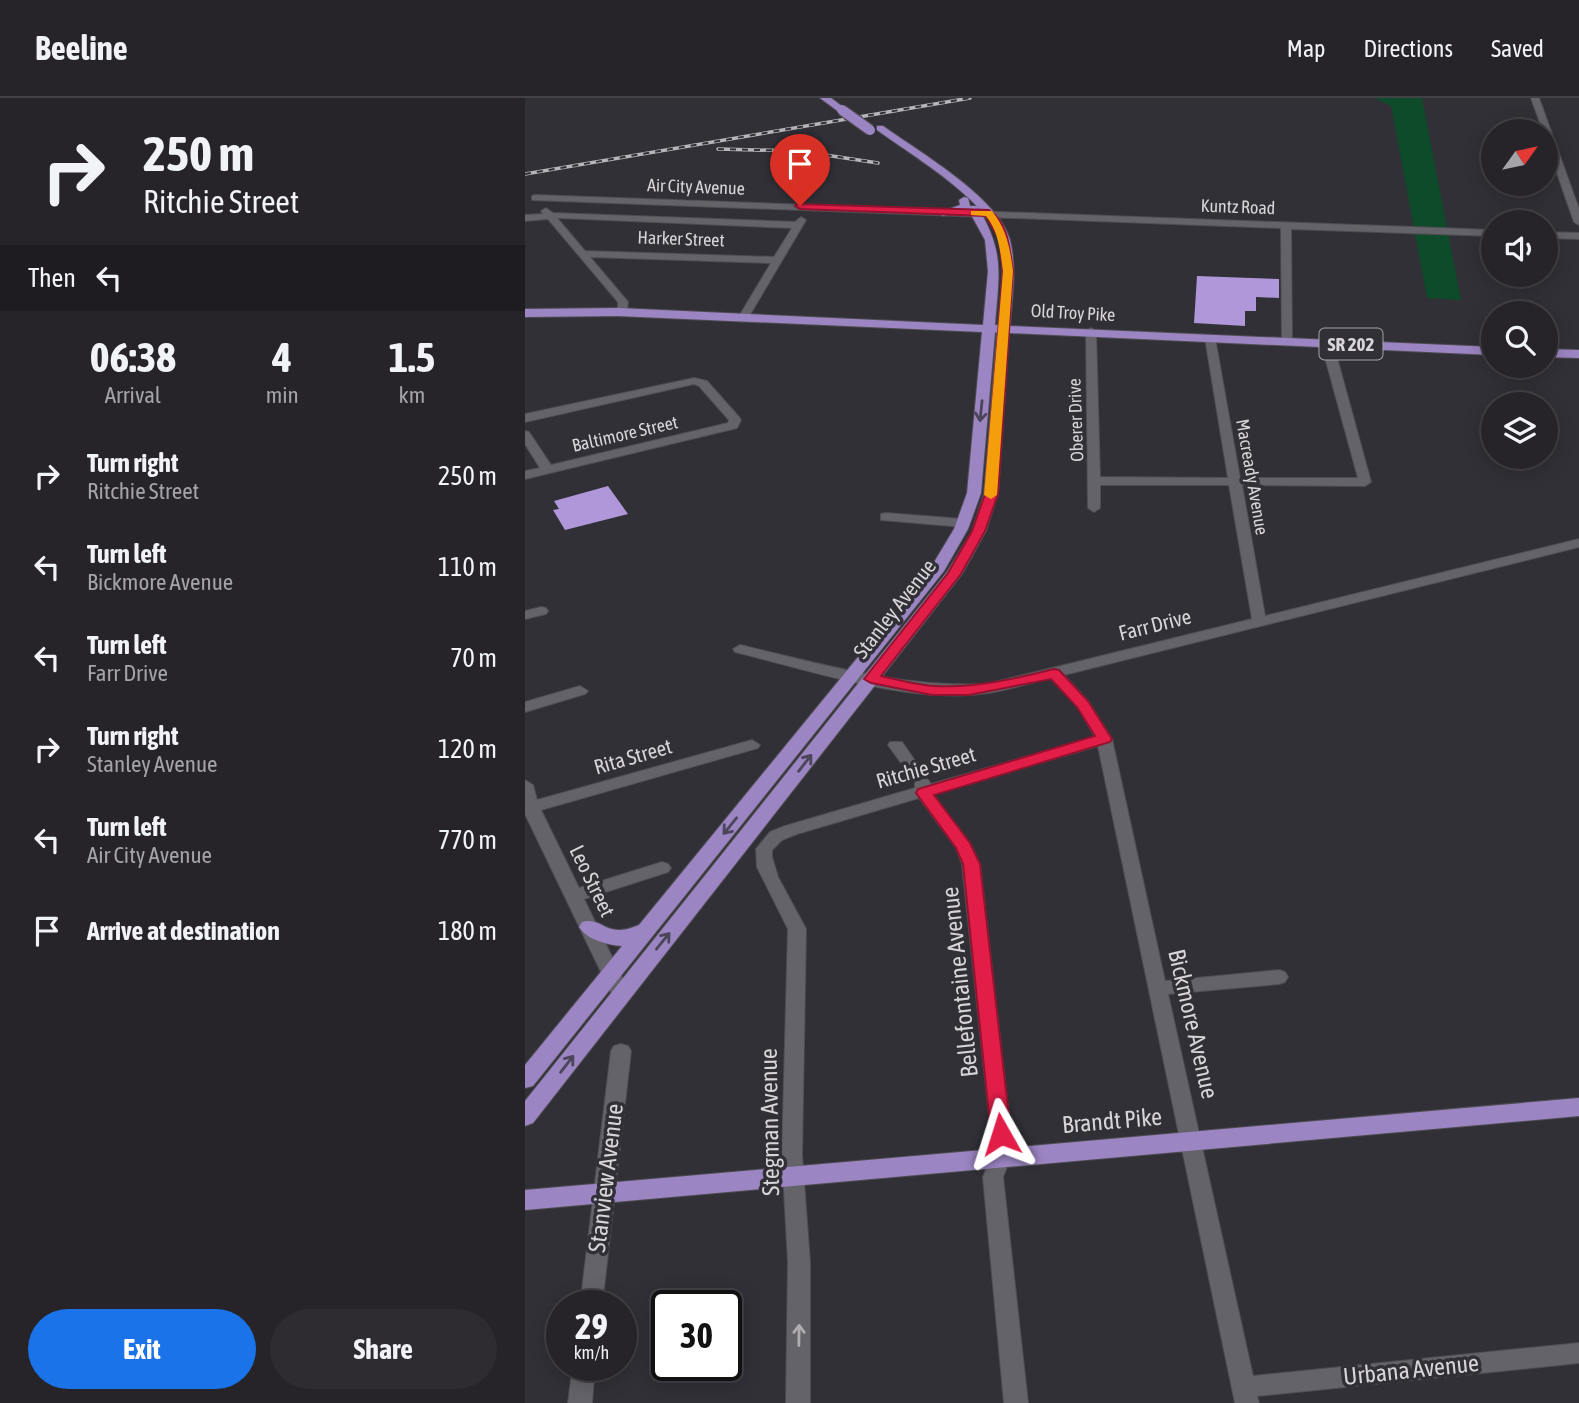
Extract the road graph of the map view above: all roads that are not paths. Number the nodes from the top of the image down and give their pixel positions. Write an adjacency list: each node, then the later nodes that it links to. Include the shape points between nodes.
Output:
1 (825, 98): 4 (main road, Stanley Avenue)
2 (838, 98): 4 (main road, Stanley Avenue)
3 (1535, 98): 12 (street)
4 (847, 109): 5 (main road, Stanley Avenue, bridge)
5 (875, 129): 6 (main road, Stanley Avenue); 9 (main road, Stanley Avenue, via 963,186)
6 (964, 200): 8 (main road, via 963,208); 9 (main road, Stanley Avenue)
7 (815, 206): 8 (street, Air City Avenue); 10 (street, Air City Avenue, via 535,198); 13 (street)
8 (943, 213): 9 (street, Air City Avenue)
9 (982, 213): 14 (street, Kuntz Road); 23 (main road, Stanley Avenue, via 1004,239 1008,271)
10 (550, 215): 11 (street); 13 (street); 18 (street)
11 (525, 218)
12 (1579, 222)
13 (796, 225): 19 (street)
14 (1286, 225): 15 (street, Kuntz Road); 26 (street)
15 (1481, 233)
16 (1558, 235): 17 (street)
17 (1579, 236)
18 (583, 254): 19 (street, Harker Street); 20 (street, via 623,302)
19 (777, 260): 22 (street)
20 (618, 312): 21 (main road, Old Troy Pike / SR 202); 22 (main road, Old Troy Pike / SR 202)
21 (525, 313)
22 (743, 318): 23 (main road, Old Troy Pike / SR 202)
23 (996, 328): 24 (main road, Old Troy Pike / SR 202); 39 (main road, Stanley Avenue, one-way to 39, via 974,493); 47 (main road, Stanley Avenue, via 992,486 979,531 954,574)
24 (1091, 331): 25 (main road, Old Troy Pike / SR 202); 35 (street, Oberer Drive)
25 (1210, 338): 26 (main road, Old Troy Pike / SR 202); 36 (street, Macready Avenue)
26 (1287, 341): 27 (main road, Old Troy Pike / SR 202)
27 (1327, 343): 28 (main road, Old Troy Pike / SR 202); 36 (street, via 1365,482)
28 (1481, 350)
29 (1558, 353): 30 (main road)
30 (1579, 354)
31 (525, 418): 33 (street, Baltimore Street, via 694,381 703,383 735,420 733,425)
32 (525, 435): 33 (street)
33 (548, 470): 34 (street, Baltimore Street)
34 (525, 475)
35 (1095, 481): 36 (street); 37 (street, Oberer Drive)
36 (1235, 482): 43 (street, Macready Avenue)
37 (1094, 508)
38 (886, 517): 39 (street)
39 (963, 523): 46 (main road, Stanley Avenue, via 936,571)
40 (1579, 543): 43 (street, Farr Drive)
41 (541, 611): 42 (street)
42 (525, 615)
43 (1259, 621): 45 (street, Farr Drive)
44 (740, 649): 46 (street, Farr Drive)
45 (1054, 673): 47 (street, Farr Drive, via 969,691 932,690); 50 (street, Bickmore Avenue, via 1083,704)
46 (853, 674): 47 (street, Farr Drive); 60 (main road, Stanley Avenue, one-way to 60)
47 (871, 679): 64 (main road, Stanley Avenue, one-way to 47)
48 (580, 691): 49 (street)
49 (525, 707)
50 (1104, 739): 54 (street, Ritchie Street); 63 (street, Bickmore Avenue)
51 (896, 745): 54 (street, Bellefontaine Avenue, via 923,782)
52 (752, 746): 55 (street, Rita Street)
53 (525, 785): 55 (street, Leo Street)
54 (924, 793): 56 (street, Ritchie Street, via 791,830 776,836); 70 (street, Bellefontaine Avenue, via 964,847 971,864)
55 (528, 808): 58 (street, Leo Street)
56 (764, 849): 71 (street, Stegman Avenue, via 764,865 797,929 792,1155)
57 (662, 868): 58 (street)
58 (574, 896): 59 (street, Leo Street)
59 (589, 927): 60 (main road, via 605,938 620,940); 61 (street, Leo Street)
60 (646, 929): 61 (main road, Stanley Avenue)
61 (611, 973): 64 (street, Leo Street); 66 (main road, Stanley Avenue)
62 (1279, 977): 63 (street)
63 (1157, 988): 69 (street, Bickmore Avenue)
64 (621, 994): 68 (main road, Stanley Avenue, one-way to 64)
65 (621, 1051): 72 (street, Stanview Avenue)
66 (525, 1080)
67 (1579, 1107): 69 (main road, Brandt Pike)
68 (525, 1117)
69 (1191, 1143): 70 (main road, Brandt Pike); 77 (street, Bickmore Avenue)
70 (1000, 1159): 71 (main road, Brandt Pike); 80 (street, Bellefontaine Avenue, via 993,1177)
71 (796, 1176): 72 (main road, Brandt Pike); 79 (street, Stegman Avenue, one-way to 71)
72 (605, 1193): 73 (main road, Brandt Pike); 74 (street, Stanview Avenue)
73 (525, 1200)
74 (593, 1290)
75 (1579, 1353): 77 (street, Urbana Avenue)
76 (582, 1381): 78 (street)
77 (1245, 1395)
78 (580, 1403)
79 (798, 1403)
80 (1016, 1403)

